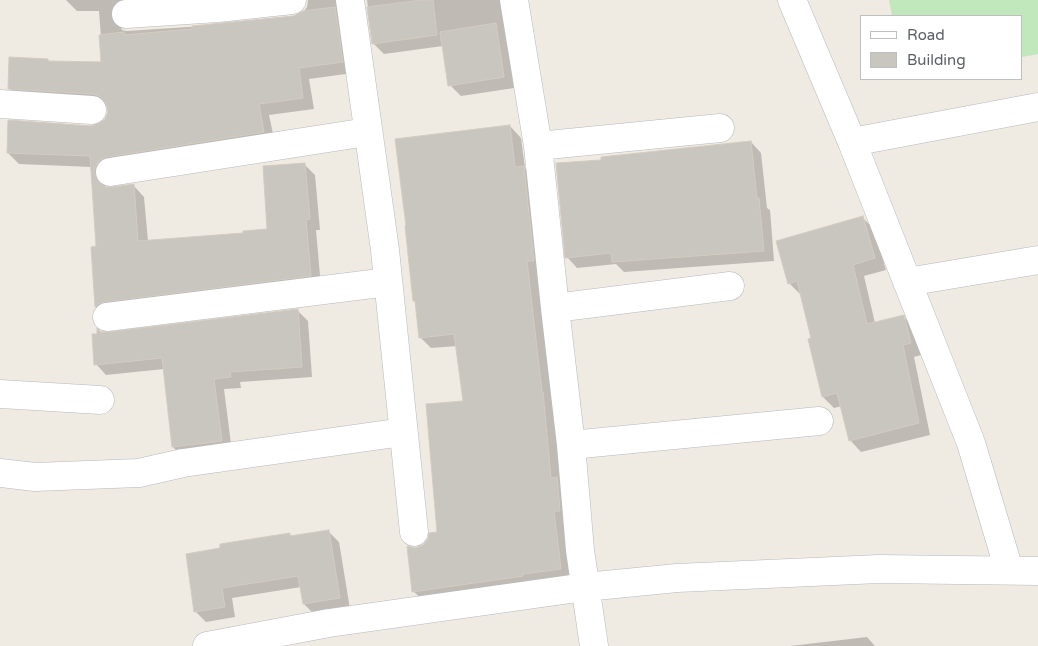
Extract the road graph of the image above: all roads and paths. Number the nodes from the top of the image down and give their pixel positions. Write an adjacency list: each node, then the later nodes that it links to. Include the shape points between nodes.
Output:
1 (292, 0): 5 (street)
2 (350, 0): 10 (street)
3 (514, 0): 12 (street)
4 (792, 0): 11 (street)
5 (126, 14)
6 (0, 104): 8 (street)
7 (1038, 107): 11 (street)
8 (92, 110)
9 (720, 128): 12 (street)
10 (367, 132): 13 (street); 15 (street)
11 (852, 142): 16 (street)
12 (538, 146): 18 (street)
13 (110, 172)
14 (1038, 260): 16 (street)
15 (388, 282): 19 (street); 23 (street)
16 (907, 282): 27 (street, via 971,443)
17 (730, 286): 18 (street)
18 (555, 308): 24 (street)
19 (107, 318)
20 (0, 394): 21 (street)
21 (100, 400)
22 (819, 421): 24 (street)
23 (403, 432): 25 (street, via 182,463 139,473 36,477); 26 (street)
24 (571, 445): 29 (street)
25 (0, 473)
26 (414, 532)
27 (1009, 570): 28 (street); 29 (street, via 850,570 677,578)
28 (1038, 571)
29 (586, 587): 30 (street, via 329,623); 31 (street)
30 (207, 646)
31 (594, 646)

